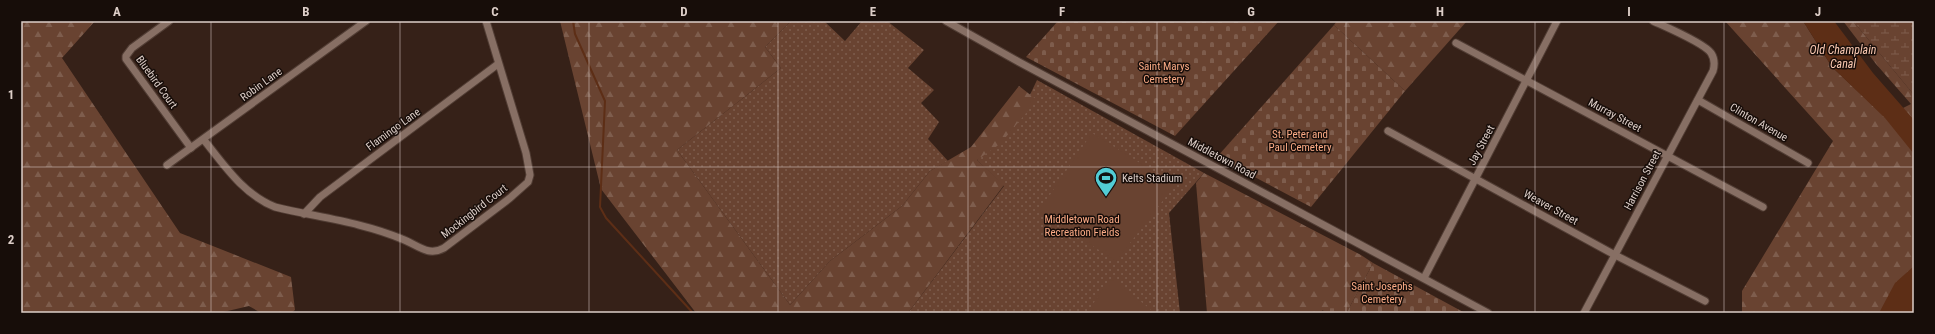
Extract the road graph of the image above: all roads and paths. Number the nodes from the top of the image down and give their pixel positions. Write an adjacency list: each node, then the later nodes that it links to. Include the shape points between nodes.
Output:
1 (169, 21): 13 (street, Bluebird Court, via 132,48 126,58)
2 (366, 21): 12 (street, Robin Lane)
3 (486, 21): 8 (street, Mockingbird Court)
4 (946, 21): 21 (street, Middletown Road)
5 (1557, 21): 9 (street, Jay Street)
6 (1653, 21): 10 (street, Harrison Street, via 1711,52 1715,62 1713,71)
7 (1456, 43): 9 (street, Murray Street)
8 (498, 64): 19 (street, Flamingo Lane, via 320,197); 19 (street, Mockingbird Court, via 526,153 530,175 528,182 480,221 436,253 402,238)
9 (1528, 81): 14 (street, Murray Street); 17 (street, Jay Street)
10 (1698, 100): 14 (street, Harrison Street); 15 (street, Clinton Avenue)
11 (1388, 131): 17 (street, Weaver Street)
12 (204, 140): 13 (street, Robin Lane); 19 (street, Mockingbird Court, via 241,185 263,202)
13 (191, 148): 16 (street, Robin Lane)
14 (1667, 156): 18 (street, Murray Street); 20 (street, Harrison Street)
15 (1808, 163)
16 (167, 164)
17 (1476, 179): 20 (street, Weaver Street); 21 (street, Jay Street)
18 (1763, 207)
19 (304, 214)
20 (1615, 255): 22 (street, Weaver Street); 24 (street, Harrison Street)
21 (1424, 278): 23 (street, Middletown Road)
22 (1705, 301)
23 (1488, 313)
24 (1584, 313)

